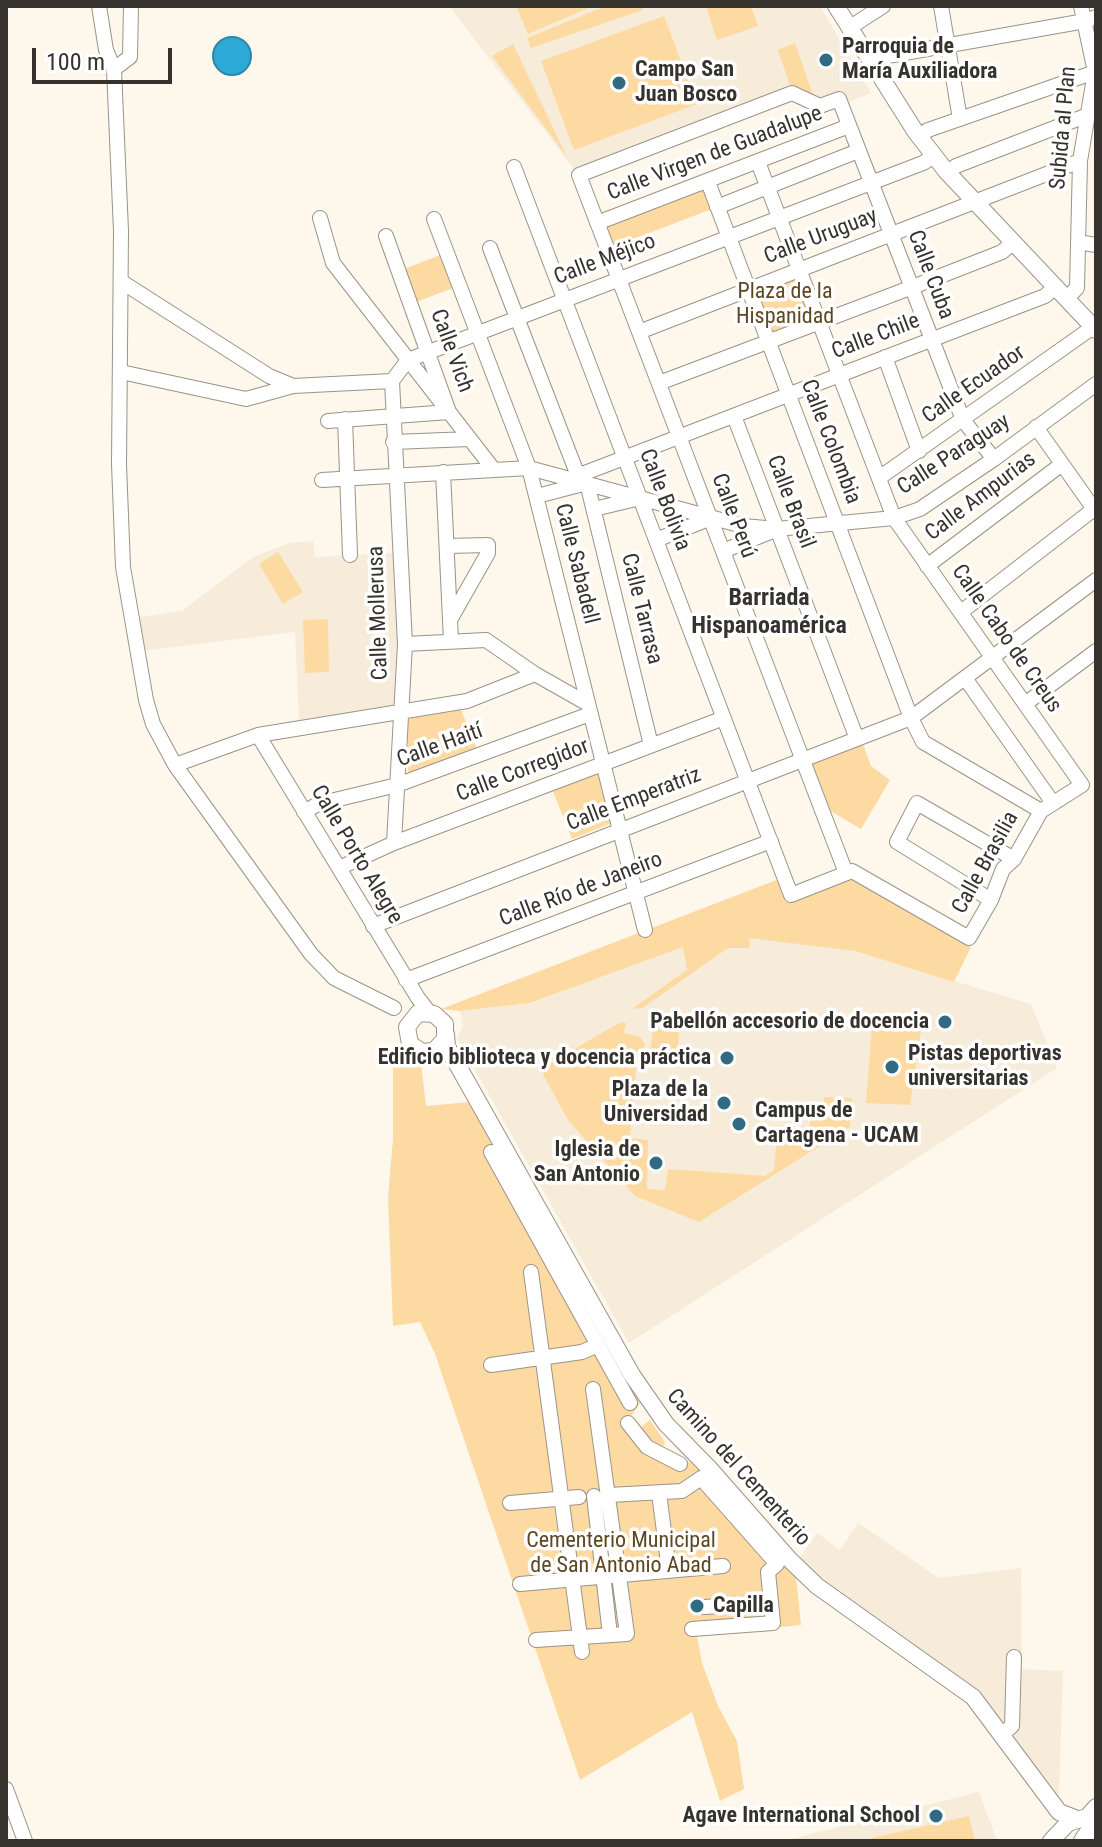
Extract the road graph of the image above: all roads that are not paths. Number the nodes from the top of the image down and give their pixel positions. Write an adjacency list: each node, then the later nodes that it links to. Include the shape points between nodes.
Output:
1 (99, 6): 10 (street)
2 (131, 6): 10 (street, via 130,57)
3 (836, 6): 7 (main road)
4 (883, 6): 7 (street)
5 (941, 6): 8 (street)
6 (1087, 15): 8 (street); 11 (street, Subida al Plan)
7 (849, 28): 9 (main road)
8 (948, 46): 9 (street, via 882,57); 14 (street)
9 (872, 64): 16 (main road)
10 (114, 69): 43 (street)
11 (1095, 72): 12 (street, Subida al Plan); 14 (street)
12 (1094, 90): 13 (street, Subida al Plan)
13 (1091, 110): 21 (street, Subida al Plan); 22 (street)
14 (960, 119): 16 (street)
15 (849, 126): 17 (street, Calle Cuba); 19 (street, Calle Virgen de Guadalupe); 23 (street, Calle Cuba, via 839,99 820,106 792,93)
16 (919, 136): 18 (main road)
17 (858, 151): 26 (street, Calle Cuba); 27 (street)
18 (934, 156): 22 (main road); 26 (street, Calle Méjico)
19 (758, 162): 25 (street, Calle Virgen de Guadalupe); 27 (street, Calle Cabo de Creus)
20 (514, 167): 47 (street, Calle Bolivia)
21 (1080, 167): 24 (street); 28 (street, Calle Uruguay); 37 (street, Subida al Plan)
22 (948, 173): 28 (main road)
23 (579, 175): 33 (street, Calle Perú)
24 (1096, 176)
25 (708, 182): 29 (street, Calle Colombia); 33 (street, Calle Virgen de Guadalupe)
26 (871, 182): 30 (street, Calle Méjico); 34 (street, Calle Cuba)
27 (768, 187): 29 (street); 30 (street, Calle Cabo de Creus)
28 (974, 202): 34 (street, Calle Uruguay); 38 (main road)
29 (717, 207): 36 (street, Calle Colombia)
30 (780, 217): 36 (street, Calle Méjico); 41 (street, Calle Cabo de Creus)
31 (320, 218): 57 (street, via 333,263)
32 (434, 219): 52 (street, Calle Sabadell)
33 (597, 223): 42 (street, Calle Perú)
34 (891, 233): 41 (street, Calle Uruguay); 44 (street, Calle Cuba)
35 (386, 236): 55 (street, Calle Vich)
36 (729, 236): 42 (street, Calle Méjico); 45 (street, Calle Colombia)
37 (1078, 242): 39 (street); 46 (street, Subida al Plan, via 1077,288)
38 (1012, 243): 44 (street, via 1002,252); 46 (main road)
39 (1096, 245)
40 (490, 248): 48 (street, Calle Tarrasa)
41 (800, 269): 45 (street, Calle Uruguay); 49 (street, Calle Cabo de Creus)
42 (619, 279): 47 (street, Calle Méjico); 51 (street, Calle Perú)
43 (122, 282): 58 (street); 63 (street)
44 (910, 288): 49 (street); 53 (street, Calle Cuba)
45 (749, 289): 51 (street, Calle Uruguay); 54 (street, Calle Colombia)
46 (1060, 293): 50 (main road); 53 (street, Calle Chile)
47 (564, 300): 48 (street, Calle Méjico); 76 (street, Calle Bolivia)
48 (517, 318): 52 (street, Calle Méjico); 86 (street, Calle Tarrasa)
49 (821, 321): 54 (street); 59 (street, Calle Cabo de Creus)
50 (1095, 328): 69 (street, Calle Ecuador)
51 (639, 332): 61 (street, Calle Perú)
52 (479, 333): 55 (street, Calle Méjico); 79 (street, Calle Sabadell)
53 (932, 339): 56 (street, Calle Chile); 69 (street, Calle Cuba)
54 (768, 341): 61 (street); 64 (street, Calle Colombia)
55 (428, 352): 57 (street, Calle Méjico); 65 (street, Calle Vich)
56 (885, 357): 59 (street, Calle Chile); 75 (street)
57 (408, 360): 60 (street); 65 (street)
58 (121, 372): 63 (street, via 246,399); 119 (street, via 123,567 146,700)
59 (839, 375): 64 (street, Calle Chile); 84 (street, Calle Cabo de Creus)
60 (392, 381): 63 (street); 66 (street, Calle Mollerusa)
61 (659, 383): 72 (street, Calle Perú)
62 (1096, 384): 71 (street, Calle Paraguay)
63 (293, 386)
64 (788, 394): 67 (street, Calle Chile); 93 (street, Calle Colombia)
65 (449, 412): 66 (street); 73 (street, Calle Vich)
66 (392, 416): 68 (street); 74 (street, Calle Mollerusa)
67 (734, 416): 72 (street, Calle Chile); 94 (street, Calle Brasil)
68 (345, 419): 70 (street); 83 (street)
69 (963, 420): 75 (street, Calle Ecuador); 77 (street, Calle Cuba)
70 (328, 421)
71 (1036, 427): 77 (street, Calle Paraguay); 78 (street)
72 (679, 437): 76 (street, Calle Chile); 91 (street, Calle Perú)
73 (470, 439): 74 (street); 80 (street, Calle Vich)
74 (393, 442): 82 (street, Calle Mollerusa)
75 (919, 451): 84 (street, Calle Ecuador)
76 (624, 458): 86 (street, Calle Chile); 88 (street, Calle Bolivia)
77 (994, 459): 92 (street, Calle Paraguay, via 920,509)
78 (1062, 464): 90 (street); 99 (street, Calle Ampurias)
79 (529, 468): 80 (street, Calle Paraguay); 86 (street, Calle Paraguay); 87 (street, Calle Sabadell)
80 (494, 470): 81 (street, Calle Paraguay)
81 (443, 472): 82 (street, Calle Paraguay); 96 (street)
82 (395, 475): 83 (street, Calle Paraguay); 104 (street, Calle Mollerusa)
83 (347, 477): 85 (street, Calle Paraguay); 98 (street)
84 (879, 478): 92 (street, Calle Cabo de Creus)
85 (322, 480)
86 (581, 480): 87 (street); 88 (street, Calle Paraguay); 89 (street, Calle Tarrasa)
87 (537, 496): 110 (street, Calle Sabadell)
88 (640, 498): 89 (street); 91 (street, Calle Paraguay); 95 (street, Calle Bolivia)
89 (594, 509): 116 (street, Calle Tarrasa)
90 (1095, 510): 101 (street)
91 (711, 518): 94 (street, Calle Paraguay); 95 (street); 97 (street, Calle Perú)
92 (894, 518): 93 (street, Calle Paraguay); 99 (street, Calle Cabo de Creus)
93 (838, 524): 94 (street, Calle Paraguay); 113 (street, Calle Colombia)
94 (777, 529): 97 (street); 115 (street, Calle Brasil)
95 (656, 540): 112 (street, Calle Bolivia)
96 (447, 546): 102 (street); 102 (street, via 488,545)
97 (723, 551): 117 (street, Calle Perú)
98 (350, 555)
99 (927, 566): 101 (street, Calle Cabo de Creus)
100 (1096, 580): 106 (street, Calle Emperatriz)
101 (961, 612): 106 (street, Calle Cabo de Creus)
102 (450, 620): 103 (street)
103 (451, 641): 104 (street); 107 (street, via 486,640)
104 (405, 644): 111 (street, Calle Mollerusa)
105 (1096, 651): 109 (street)
106 (993, 657): 108 (street, Calle Emperatriz); 109 (street, Calle Cabo de Creus)
107 (535, 674): 110 (street); 111 (street, via 467,701)
108 (965, 678): 113 (street, Calle Emperatriz); 123 (street)
109 (1025, 704): 122 (street, Calle Cabo de Creus)
110 (589, 709): 118 (street, Calle Sabadell); 121 (street, Calle Haití)
111 (402, 710): 114 (street); 121 (street, Calle Mollerusa)
112 (724, 718): 116 (street, Calle Corregidor); 120 (street, Calle Bolivia)
113 (911, 718): 115 (street, Calle Emperatriz); 123 (street, Calle Colombia, via 923,742)
114 (258, 735): 119 (street); 124 (street, Calle Porto Alegre)
115 (857, 739): 117 (street, Calle Emperatriz)
116 (651, 745): 118 (street, Calle Corregidor)
117 (803, 759): 120 (street, Calle Emperatriz); 130 (street, Calle Perú)
118 (602, 764): 125 (street, Calle Sabadell); 127 (street, Calle Corregidor)
119 (175, 765): 136 (street, via 321,966 339,981 394,1008)
120 (747, 780): 125 (street, Calle Emperatriz); 126 (street, Calle Bolivia)
121 (397, 785): 124 (street, Calle Haití); 127 (street, Calle Mollerusa)
122 (1082, 785): 123 (street, Calle Brasilia)
123 (1047, 807): 128 (street, Calle Brasilia)
124 (304, 812): 129 (street, Calle Porto Alegre)
125 (619, 829): 131 (street, Calle Sabadell); 133 (street, Calle Emperatriz)
126 (771, 841): 130 (street, Calle Bolivia, via 791,895); 131 (street, Calle Río de Janeiro)
127 (394, 843): 129 (street, Calle Corregidor)
128 (1014, 859): 132 (street, Calle Brasilia, via 1003,869); 132 (street, via 917,803 897,842)
129 (339, 868): 133 (street, Calle Porto Alegre)
130 (846, 873): 132 (street, Calle Brasilia, via 852,871 969,938)
131 (635, 893): 134 (street, Calle Sabadell); 135 (street, Calle Río de Janeiro)
132 (991, 900)
133 (373, 926): 135 (street, Calle Porto Alegre)
134 (645, 930)
135 (406, 980): 136 (street, Calle Porto Alegre)
136 (417, 1013): 137 (main road, Calle Porto Alegre, via 442,1020); 138 (main road, Calle Porto Alegre, via 407,1038 422,1052)
137 (446, 1034): 138 (main road); 139 (main road, Camino del Cementerio)
138 (434, 1051): 139 (main road, via 445,1050)
139 (453, 1057): 166 (main road, Camino del Cementerio, via 632,1375 666,1424 803,1573 962,1688)
140 (491, 1152): 142 (street)
141 (531, 1272): 143 (street)
142 (598, 1345): 143 (street); 146 (street)
143 (544, 1358): 144 (street); 151 (street)
144 (491, 1365)
145 (593, 1389): 150 (street)
146 (630, 1403)
147 (628, 1423): 148 (street, via 647,1447)
148 (680, 1464)
149 (659, 1493): 150 (street); 154 (street); 159 (street, via 682,1491 701,1478 777,1564 768,1572)
150 (594, 1496): 151 (street); 155 (street); 156 (street)
151 (563, 1498): 152 (street); 157 (street)
152 (510, 1503)
153 (723, 1566): 154 (street)
154 (669, 1570): 155 (street)
155 (619, 1574): 156 (street); 162 (street, via 627,1634)
156 (604, 1576): 157 (street); 162 (street)
157 (574, 1579): 158 (street); 164 (street)
158 (520, 1584)
159 (771, 1603): 160 (street); 161 (street, via 773,1623)
160 (704, 1607)
161 (692, 1629)
162 (610, 1635): 164 (street)
163 (536, 1640): 164 (street)
164 (581, 1645)
165 (1014, 1657): 166 (street, via 1012,1726)
166 (1002, 1734): 168 (main road, Camino del Cementerio)
167 (6, 1789): 171 (street)
168 (1048, 1798): 170 (main road, via 1062,1814); 172 (main road)
169 (1096, 1807): 170 (main road)
170 (1086, 1822): 172 (main road, via 1061,1828); 173 (highway)
171 (25, 1841)
172 (1050, 1841)
173 (1084, 1841)

